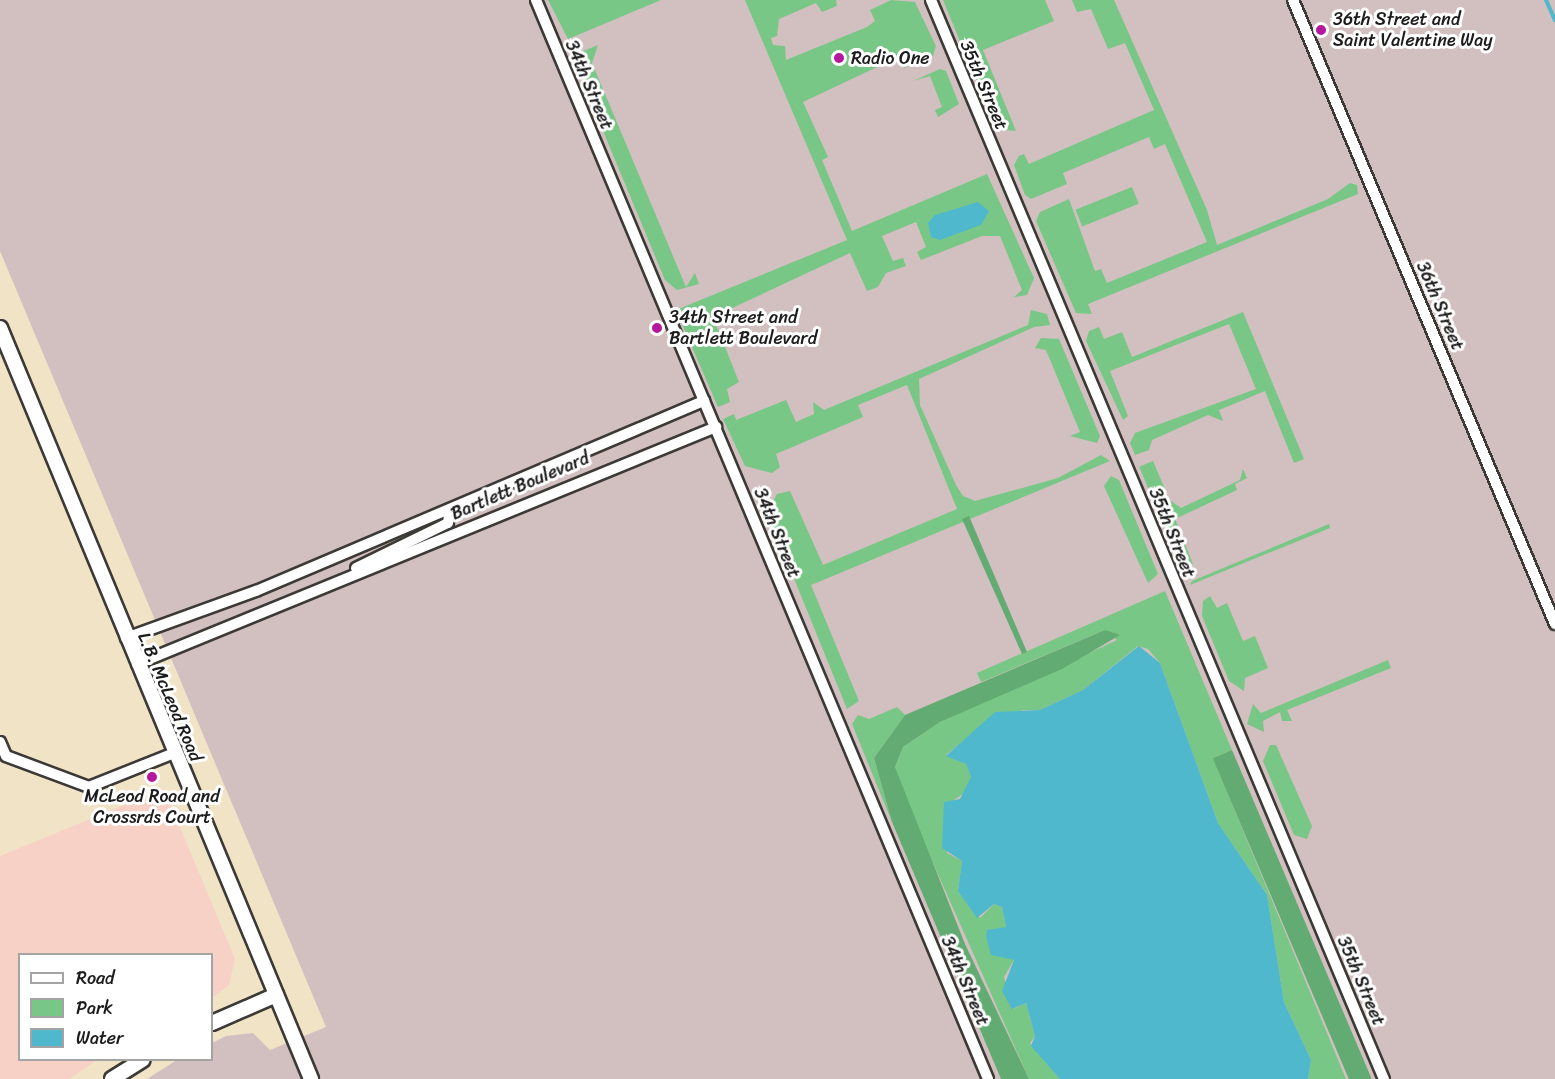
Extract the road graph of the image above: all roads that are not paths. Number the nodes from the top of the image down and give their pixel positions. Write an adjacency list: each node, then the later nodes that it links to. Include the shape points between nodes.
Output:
1 (536, 0): 5 (street, 34th Street)
2 (931, 0): 20 (street, 35th Street)
3 (1293, 1): 9 (street, 36th Street)
4 (0, 328): 10 (street, L.B. McLeod Road)
5 (704, 401): 6 (street, 34th Street); 7 (street, Bartlett Boulevard)
6 (716, 427): 8 (street, Bartlett Boulevard); 19 (street, 34th Street)
7 (450, 508): 8 (street, Bartlett Boulevard, via 448,523 379,552); 10 (street, Bartlett Boulevard, via 235,600)
8 (339, 580): 11 (street, Bartlett Boulevard)
9 (1555, 624)
10 (126, 638): 11 (street, L.B. McLeod Road)
11 (137, 664): 13 (street, L.B. McLeod Road)
12 (0, 742): 13 (street, via 6,756 89,787)
13 (174, 753): 14 (street, L.B. McLeod Road)
14 (276, 995): 15 (street); 18 (street, L.B. McLeod Road)
15 (213, 1023)
16 (140, 1061): 17 (street)
17 (112, 1079)
18 (312, 1079)
19 (988, 1079)
20 (1384, 1079)

